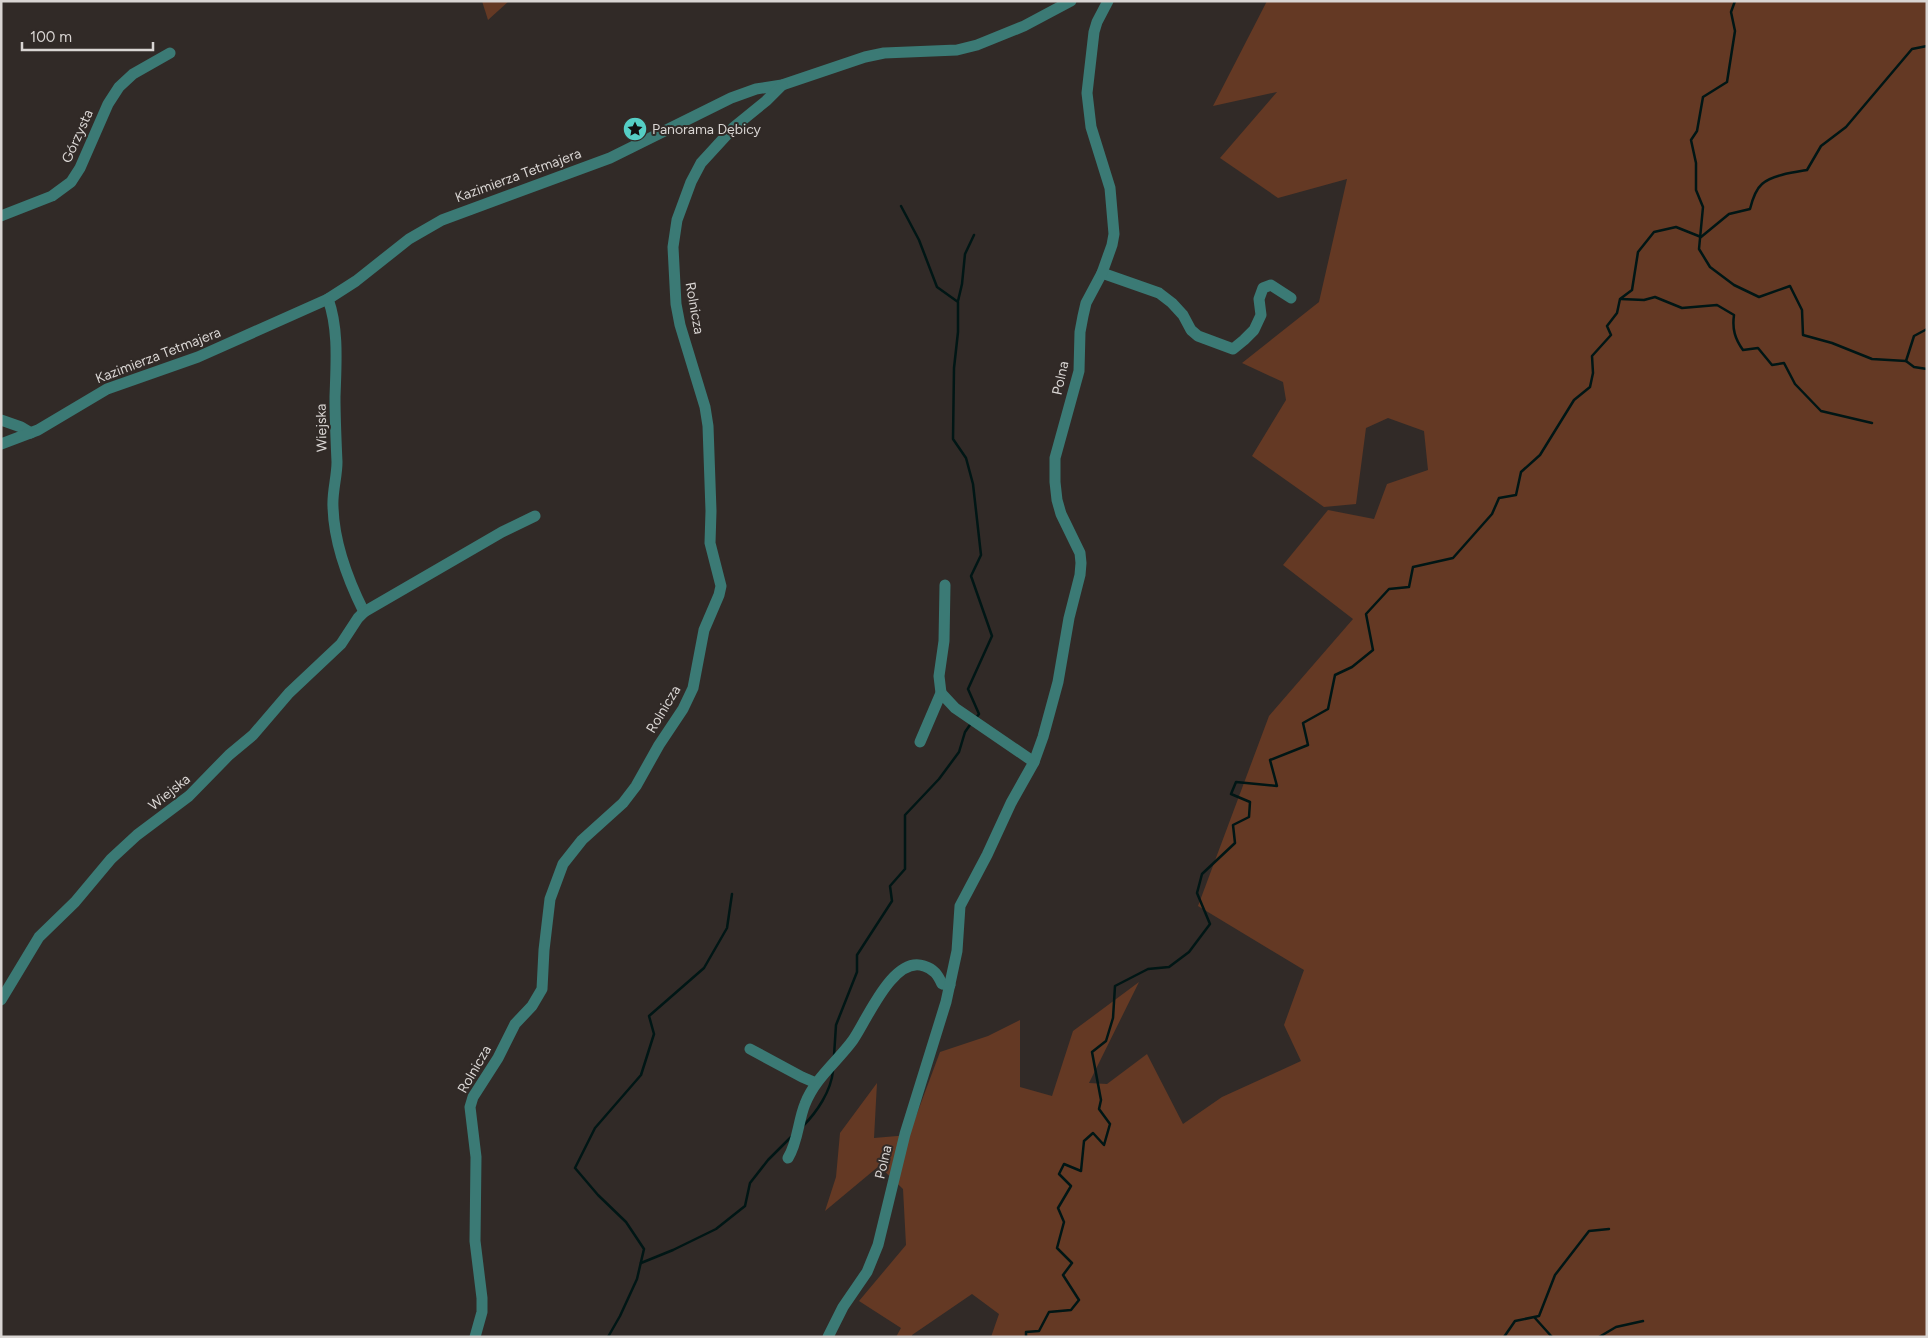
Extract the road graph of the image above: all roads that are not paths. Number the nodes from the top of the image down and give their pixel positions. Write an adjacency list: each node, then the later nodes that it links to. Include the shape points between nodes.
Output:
1 (1071, 1): 4 (street, Kazimierza Tetmajera, via 1024,26 977,45 958,50 865,56)
2 (1108, 1): 6 (street, Polna, via 1095,27 1087,93 1091,127 1110,188 1113,213 1112,245)
3 (170, 53): 5 (street, Górzysta, via 133,74 118,87 71,182 52,196)
4 (782, 85): 8 (street, Kazimierza Tetmajera, via 756,89 731,98 610,158 442,220 409,239); 23 (street, Rolnicza, via 734,128 702,163 676,220 673,247 676,304 708,426 710,543 721,586 704,630 693,688 683,709 623,803 582,840 563,864 549,906 542,989 532,1006 514,1024 470,1106 476,1157 475,1241 482,1298)
5 (1, 216)
6 (1102, 273): 7 (street, via 1159,293 1172,303 1198,336 1233,348 1254,330 1261,315 1259,299 1263,288 1271,285); 17 (street, Polna, via 1086,303 1080,332 1079,371 1055,458 1057,500 1080,553 1080,575 1058,682)
7 (1291, 298)
8 (328, 299): 10 (street, Kazimierza Tetmajera, via 198,357 107,389); 14 (street, Wiejska, via 336,360 337,462 333,514 348,576)
9 (1, 420): 10 (street)
10 (31, 433): 11 (street, Kazimierza Tetmajera)
11 (1, 444)
12 (535, 516): 14 (street, Wiejska)
13 (945, 586): 15 (street, via 944,641 939,676)
14 (364, 612): 19 (street, Wiejska, via 341,644 290,693 253,735 189,796 111,859 75,902 39,937)
15 (941, 693): 16 (street); 17 (street, via 955,708)
16 (920, 742)
17 (1034, 762): 18 (street, Polna, via 960,906 957,951)
18 (950, 985): 21 (street, via 942,984 938,975 918,964 900,971 874,1002 863,1025 840,1057); 24 (street, Polna, via 905,1134 875,1254)
19 (1, 1000)
20 (750, 1049): 21 (street)
21 (816, 1083): 22 (street, via 805,1104)
22 (788, 1158)
23 (475, 1337)
24 (828, 1337)

